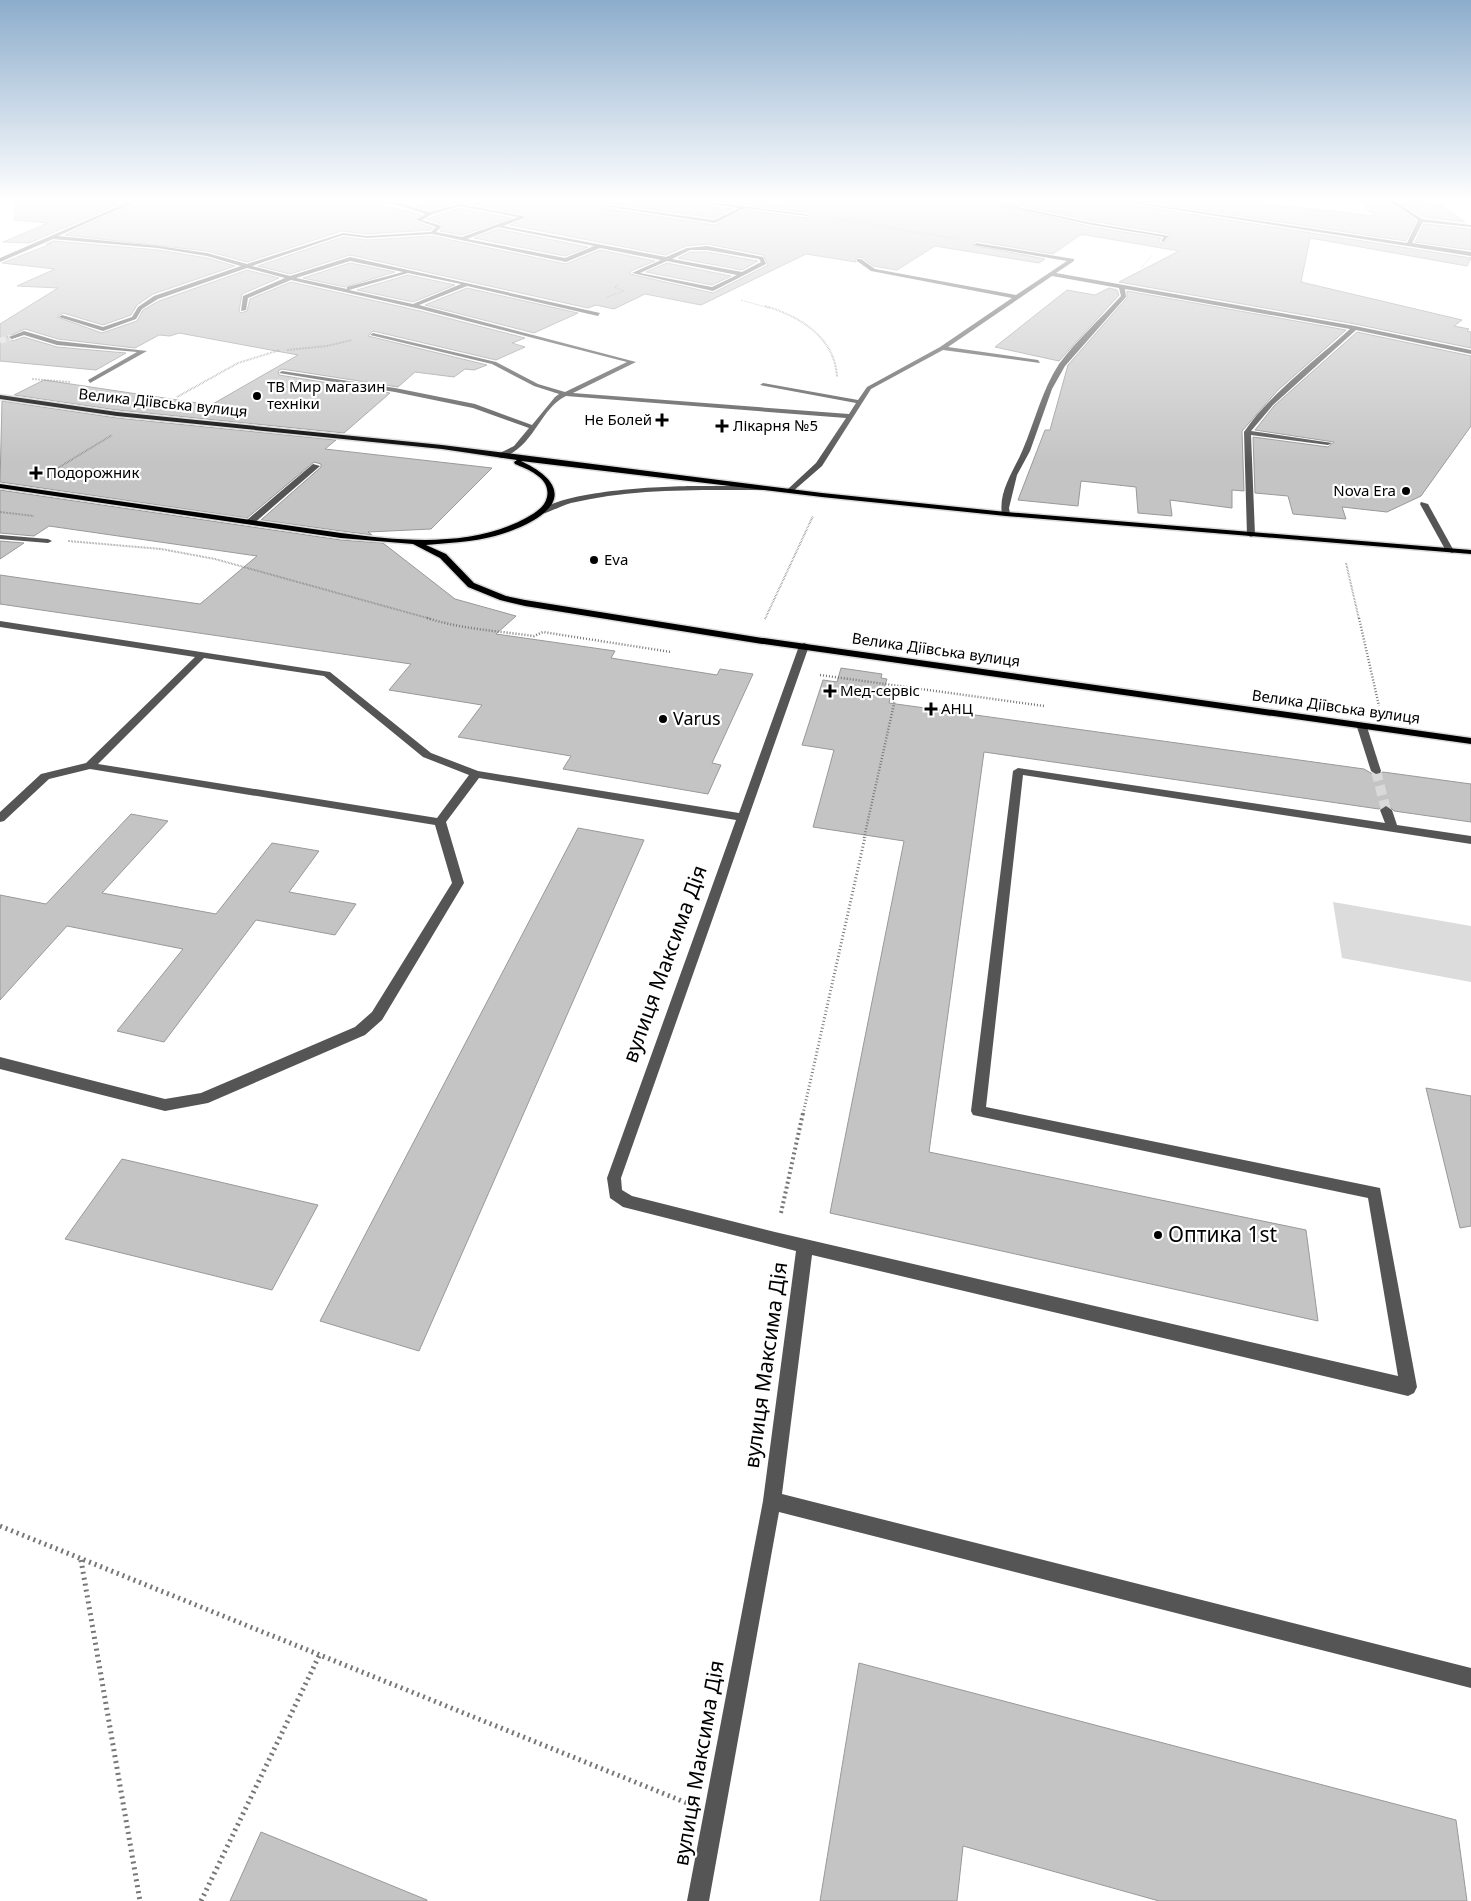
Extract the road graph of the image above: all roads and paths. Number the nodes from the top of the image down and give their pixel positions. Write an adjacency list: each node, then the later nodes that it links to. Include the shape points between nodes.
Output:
1 (185, 287): 20 (street, via 149,300 134,318 103,329)
2 (268, 287): 17 (street, via 245,296)
3 (338, 287): 13 (street)
4 (350, 287): 13 (street)
5 (460, 287): 16 (street)
6 (479, 287): 18 (street)
7 (615, 287): 18 (path, via 624,290)
8 (702, 287): 14 (street)
9 (717, 287): 14 (street)
10 (962, 287): 15 (street)
11 (1032, 287): 15 (street)
12 (1122, 287): 21 (street); 49 (street, via 1124,296 1062,365 1049,389 1026,451 1013,475 1004,508)
13 (345, 288): 16 (street)
14 (713, 289): 32 (path, via 784,312 809,324 826,343 837,368)
15 (1017, 297): 24 (street)
16 (414, 305): 30 (street, via 633,362)
17 (243, 310)
18 (579, 310): 19 (street)
19 (598, 314)
20 (62, 317)
21 (1355, 328): 25 (street); 37 (street, via 1254,420)
22 (373, 335): 30 (street, via 494,363 536,385)
23 (12, 337): 28 (street, via 24,333 57,343 144,351)
24 (942, 348): 26 (street); 33 (street, via 869,388)
25 (1471, 352)
26 (1038, 362)
27 (282, 373): 35 (street, via 475,406)
28 (90, 380)
29 (763, 385): 32 (street)
30 (566, 394): 34 (street); 35 (street, via 558,398)
31 (0, 397): 39 (main road, Велика Діївська вулиця, via 117,414 442,447)
32 (837, 398): 33 (street)
33 (860, 402): 34 (street)
34 (850, 416): 44 (street, via 819,464)
35 (535, 428): 39 (street, via 517,448)
36 (118, 432): 41 (path)
37 (1247, 432): 38 (street); 52 (street)
38 (1328, 443)
39 (501, 456): 43 (main road, Велика Діївська вулиця); 48 (main road, Велика Діївська вулиця, via 529,467 549,483 550,501)
40 (316, 466): 51 (street)
41 (45, 475)
42 (0, 486): 51 (main road, Велика Діївська вулиця)
43 (764, 488): 44 (main road, Велика Діївська вулиця); 48 (street, Велика Діївська вулиця, via 638,489 574,500)
44 (791, 491): 45 (main road, Велика Діївська вулиця)
45 (822, 495): 49 (main road, Велика Діївська вулиця); 62 (path)
46 (1424, 504): 57 (street)
47 (0, 512): 50 (path)
48 (542, 512): 55 (main road, Велика Діївська вулиця, via 507,530 472,539)
49 (1006, 514): 52 (main road, Велика Діївська вулиця)
50 (37, 516)
51 (250, 522): 55 (main road, Велика Діївська вулиця)
52 (1251, 535): 56 (main road, Велика Діївська вулиця)
53 (0, 537): 54 (street)
54 (48, 541): 61 (path, via 161,549 215,559 404,610 454,627 534,636)
55 (414, 542): 62 (main road, Велика Діївська вулиця, via 443,556 471,585 502,598)
56 (1341, 543): 57 (main road, Велика Діївська вулиця); 70 (path)
57 (1450, 551): 58 (main road, Велика Діївська вулиця)
58 (1471, 552)
59 (0, 624): 65 (street)
60 (537, 627): 61 (path)
61 (543, 632): 64 (path)
62 (756, 640): 63 (main road, Велика Діївська вулиця)
63 (804, 646): 66 (street, вулиця Максима Дія); 69 (main road, Велика Діївська вулиця)
64 (678, 653)
65 (202, 655): 72 (street); 74 (street, via 326,674 427,755)
66 (795, 671): 67 (path); 76 (street, вулиця Максима Дія)
67 (898, 686): 68 (path); 82 (path)
68 (1048, 706)
69 (1362, 727): 70 (main road, Велика Діївська вулиця); 73 (street)
70 (1385, 730): 71 (main road, Велика Діївська вулиця)
71 (1471, 741)
72 (90, 766): 77 (street, via 45,776); 78 (street)
73 (1376, 771)
74 (476, 774): 76 (street); 78 (street)
75 (1386, 810): 79 (street)
76 (743, 817): 82 (street, вулиця Максима Дія, via 614,1178 616,1193 628,1202)
77 (0, 818)
78 (440, 822): 81 (street, via 458,883 377,1016 360,1031 203,1099 164,1105)
79 (1392, 828): 80 (street); 83 (street, via 1018,771 978,1111 1375,1193 1408,1387)
80 (1471, 840)
81 (0, 1063)
82 (774, 1239): 83 (street, вулиця Максима Дія)
83 (806, 1246): 84 (street, вулиця Максима Дія)
84 (772, 1501): 88 (street); 89 (street, вулиця Максима Дія)
85 (0, 1526): 86 (path)
86 (81, 1559): 87 (path); 90 (path)
87 (319, 1656): 89 (path); 91 (path)
88 (1471, 1678)
89 (713, 1814): 92 (street, вулиця Максима Дія)
90 (140, 1901)
91 (201, 1901)
92 (698, 1901)

